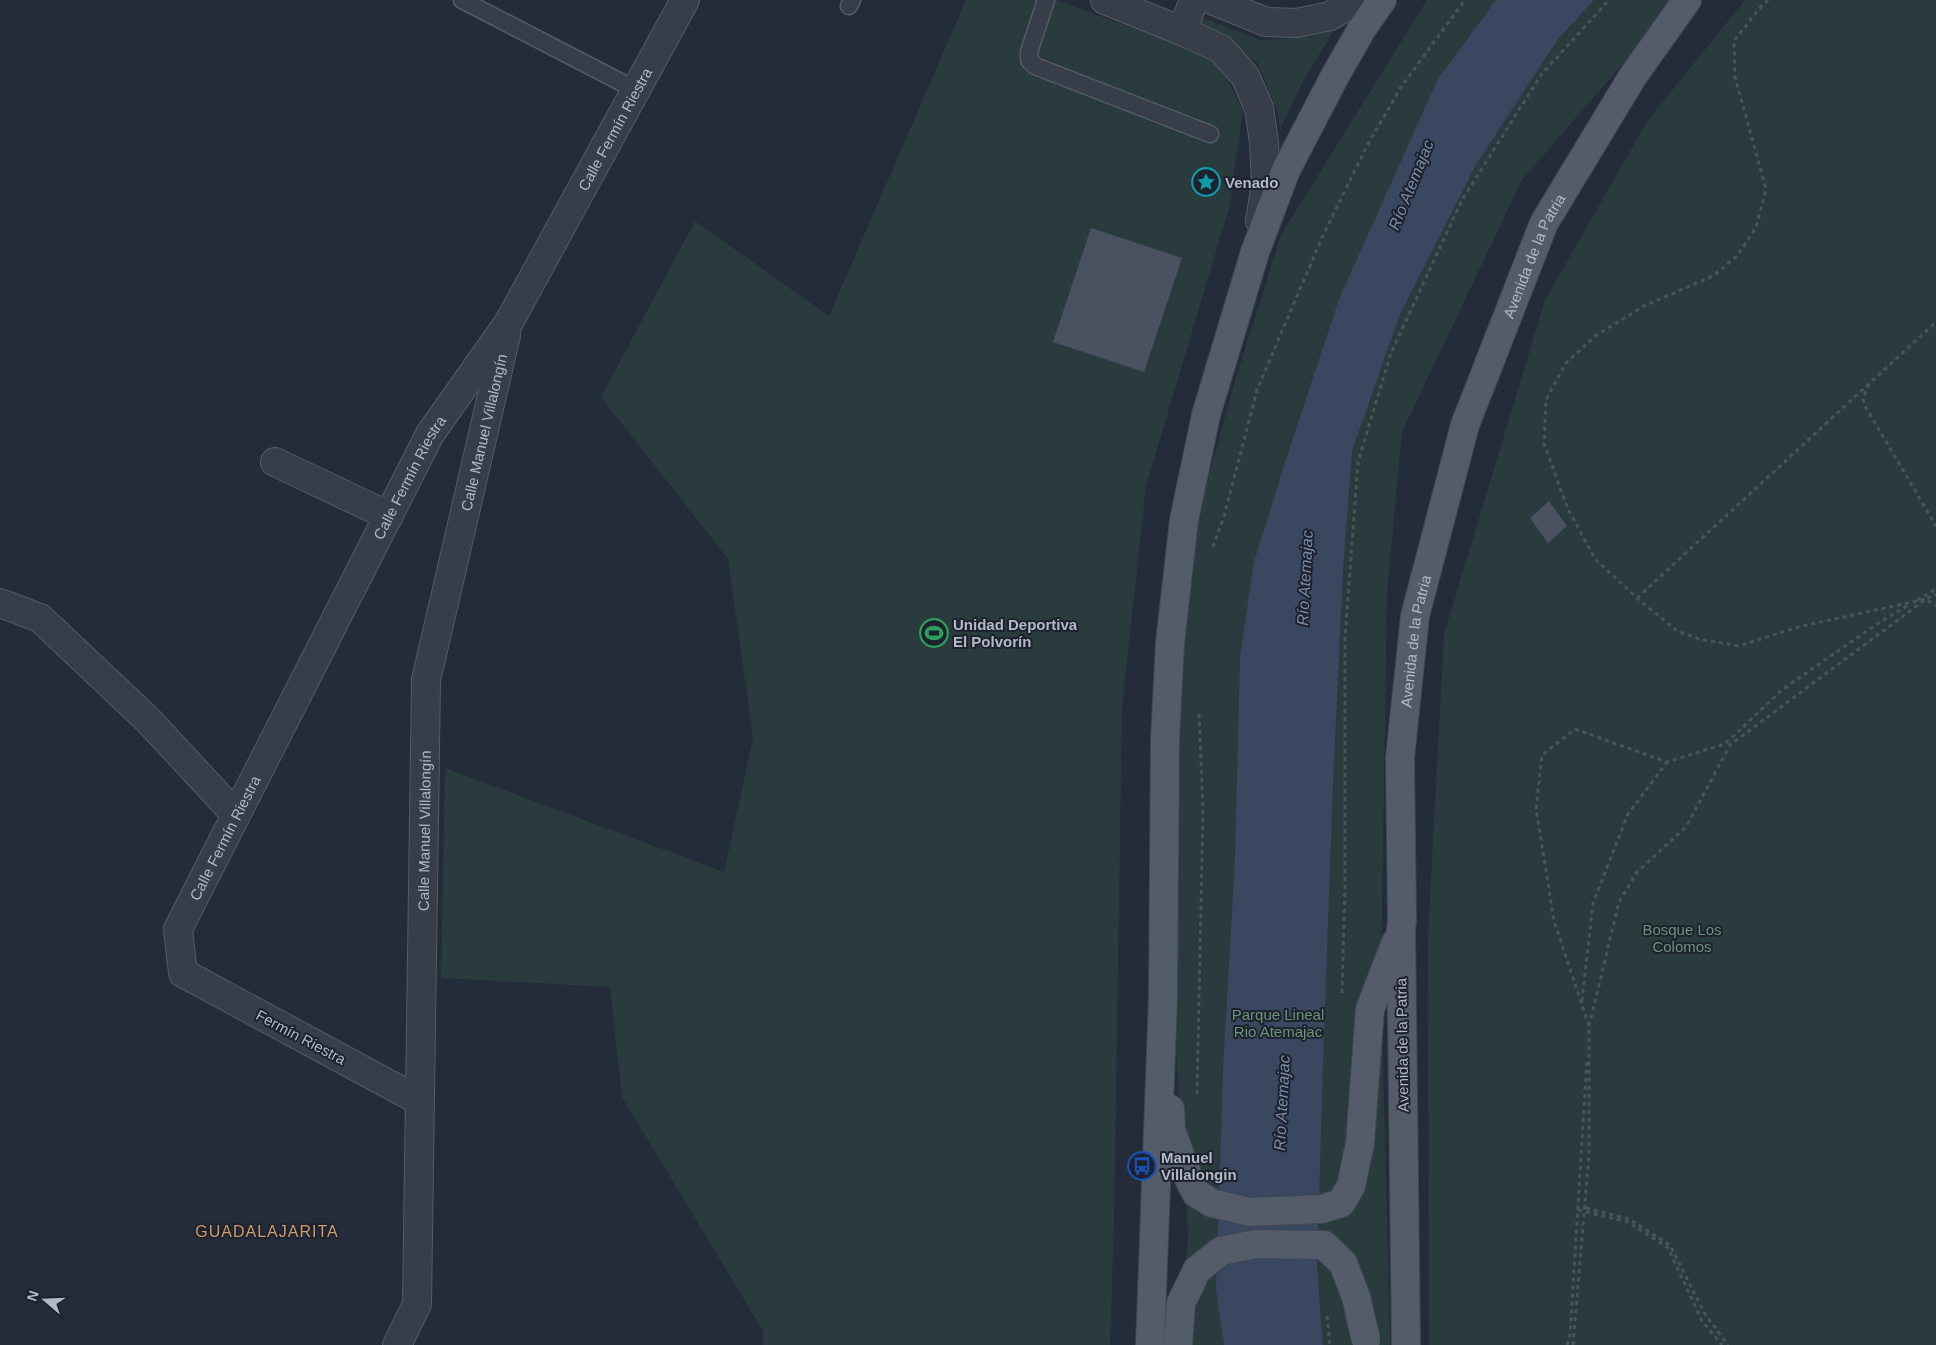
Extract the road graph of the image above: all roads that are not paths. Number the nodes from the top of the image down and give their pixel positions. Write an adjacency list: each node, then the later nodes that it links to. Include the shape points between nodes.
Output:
1 (462, 0): 11 (lane)
2 (685, 0): 11 (street, Calle Fermín Riestra)
3 (1046, 0): 12 (lane, via 1029,52 1029,60 1035,66)
4 (1105, 0): 10 (street)
5 (1194, 0): 10 (street)
6 (1212, 0): 7 (street, via 1266,22 1297,23 1330,16)
7 (1356, 0)
8 (1382, 0): 13 (main road, via 1336,74 1286,170)
9 (1687, 0): 19 (main road, Avenida de la Patria, via 1633,76 1544,222 1465,425 1415,616 1400,758)
10 (1182, 31): 13 (street, via 1221,49 1245,76 1259,108 1266,183)
11 (636, 90): 14 (street, Calle Fermín Riestra)
12 (1210, 134)
13 (1255, 252): 21 (main road, via 1206,415 1182,539 1170,643 1165,740)
14 (509, 322): 16 (street, Calle Fermín Riestra, via 430,434); 22 (street, Calle Manuel Villalongín, via 426,680)
15 (275, 462): 16 (street)
16 (389, 516): 18 (street, Calle Fermín Riestra)
17 (0, 603): 18 (street, via 40,618 149,721)
18 (236, 815): 20 (street, Calle Fermín Riestra, via 178,929)
19 (1401, 930): 21 (main road, bridge, via 1370,1009 1360,1143 1351,1186 1341,1203 1322,1210 1250,1212 1212,1203 1196,1193 1171,1130); 27 (main road, Avenida de la Patria)
20 (183, 972): 22 (street, Fermín Riestra)
21 (1163, 998): 25 (main road)
22 (420, 1101): 24 (street, Calle Manuel Villalongín, via 417,1304)
23 (1366, 1343): 26 (main road, bridge, via 1356,1297 1342,1263 1324,1245 1254,1244 1221,1251 1197,1270 1181,1303)
24 (397, 1345)
25 (1150, 1345)
26 (1178, 1345)
27 (1406, 1345)

